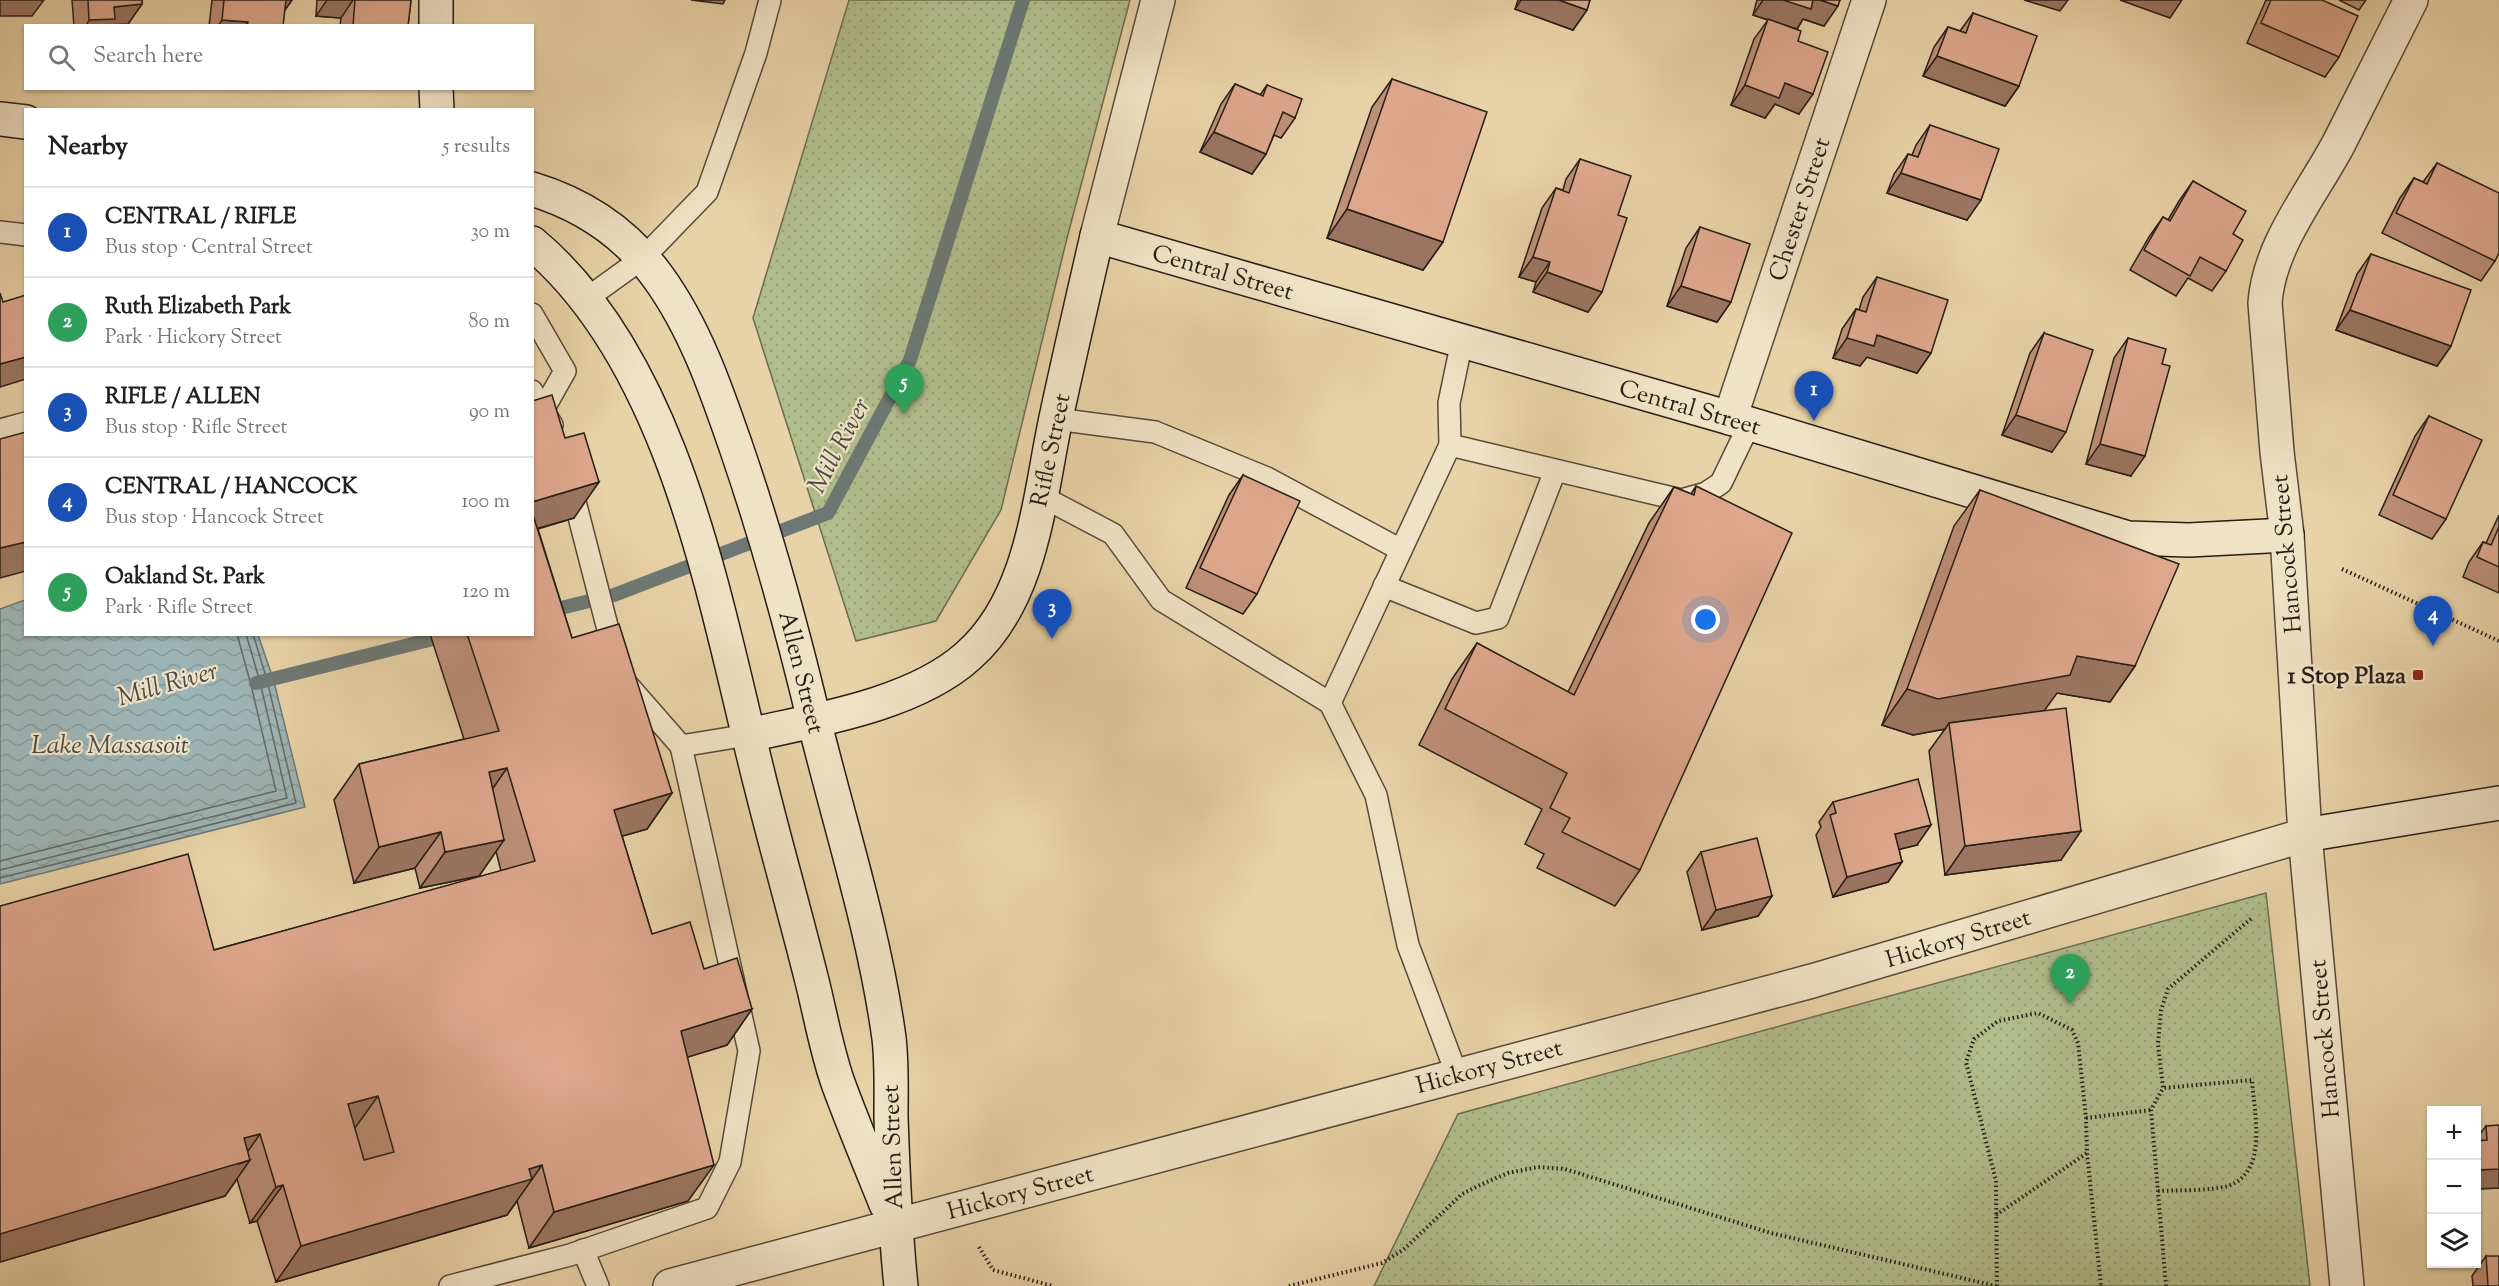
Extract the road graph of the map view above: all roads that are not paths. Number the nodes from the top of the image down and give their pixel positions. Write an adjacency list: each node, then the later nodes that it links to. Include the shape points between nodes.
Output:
1 (436, 0): 6 (main road)
2 (770, 0): 16 (lane, via 756,53 707,192)
3 (1158, 0): 14 (main road, Rifle Street)
4 (1869, 0): 22 (main road, Chester Street)
5 (2411, 0): 30 (main road, Hancock Street, via 2338,145 2291,227 2266,283 2270,382)
6 (436, 24)
7 (436, 90): 8 (main road)
8 (436, 108)
9 (0, 119): 10 (main road)
10 (24, 122)
11 (534, 190): 16 (main road, Allen Street, via 585,209 628,240)
12 (0, 232): 13 (lane)
13 (24, 235)
14 (1097, 236): 19 (main road, Central Street); 21 (main road, Rifle Street)
15 (534, 245): 17 (main road, Allen Street)
16 (644, 258): 17 (lane); 34 (main road, Allen Street, via 691,332 724,409 755,500)
17 (586, 299): 35 (main road, Allen Street, via 627,361 672,460 720,615)
18 (534, 317): 20 (lane, via 565,371)
19 (1462, 341): 22 (main road, Central Street); 25 (lane, via 1449,403)
20 (538, 401): 26 (lane)
21 (1056, 419): 29 (main road, Rifle Street); 31 (lane, via 1155,432 1267,478)
22 (1739, 422): 28 (lane, via 1721,483 1706,493 1681,500); 30 (main road, Central Street, via 2128,538 2189,540)
23 (24, 424): 24 (lane)
24 (0, 430)
25 (1450, 445): 28 (lane); 31 (lane)
26 (560, 446)
27 (566, 468): 36 (lane, via 620,676)
28 (1555, 471): 32 (lane, via 1498,618 1476,623)
29 (1041, 496): 33 (lane, via 1113,534 1161,600); 34 (main road, Rifle Street, via 1021,576 1007,609 969,656 921,687)
30 (2287, 535): 38 (main road, Hancock Street)
31 (1401, 550): 32 (lane)
32 (1384, 586): 33 (lane)
33 (1330, 703): 39 (lane, via 1376,795 1408,945)
34 (814, 721): 35 (main road, Rifle Street); 40 (main road, Allen Street, via 862,904 889,1040)
35 (748, 735): 36 (lane); 40 (main road, Allen Street, via 837,1081)
36 (681, 746): 41 (lane, via 749,1052 730,1162 706,1208)
37 (2499, 802): 38 (main road)
38 (2305, 835): 39 (main road, Hickory Street, via 1812,981); 46 (main road, Hancock Street)
39 (1457, 1075): 40 (main road, Hickory Street)
40 (894, 1225): 44 (main road, Hickory Street); 45 (main road)
41 (583, 1250): 42 (lane); 43 (lane)
42 (450, 1286)
43 (598, 1286)
44 (670, 1286)
45 (901, 1286)
46 (2347, 1286)

